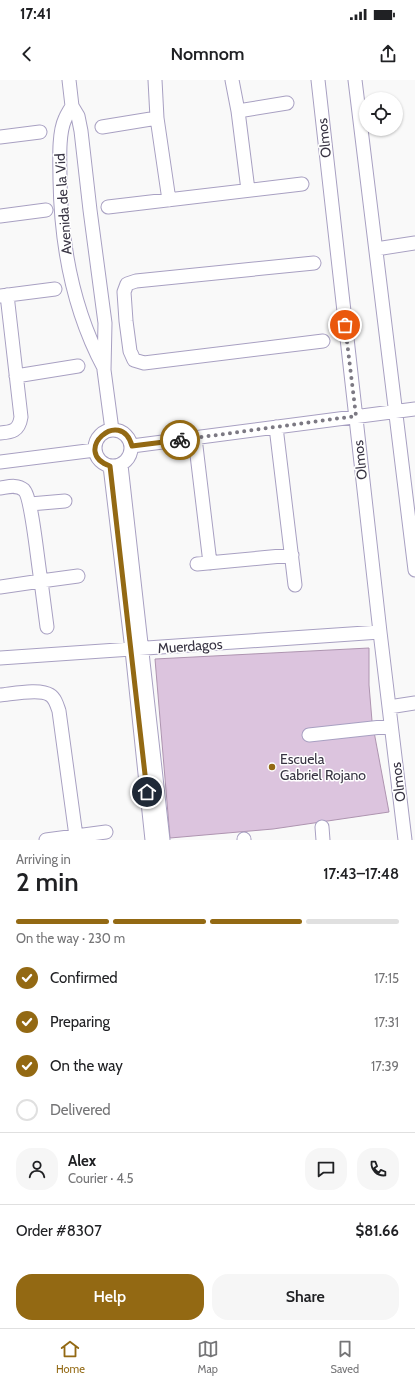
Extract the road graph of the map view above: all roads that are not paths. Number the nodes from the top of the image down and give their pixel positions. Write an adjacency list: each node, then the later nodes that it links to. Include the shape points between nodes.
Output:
1 (69, 80): 7 (street, Avenida de la Vid)
2 (154, 80): 9 (street)
3 (232, 80): 8 (street)
4 (318, 80): 32 (street, Olmos)
5 (355, 80): 20 (street)
6 (288, 103): 8 (street)
7 (72, 106): 25 (street, Avenida de la Vid, via 78,116 81,131); 28 (street, Avenida de la Vid, via 64,120 60,147 60,200 64,244 75,298 92,347)
8 (238, 111): 14 (street)
9 (158, 118): 10 (street); 15 (street)
10 (102, 128)
11 (40, 132): 12 (street)
12 (0, 137)
13 (302, 184): 14 (street)
14 (248, 190): 15 (street)
15 (168, 200): 16 (street)
16 (108, 207)
17 (46, 210): 18 (street)
18 (0, 216)
19 (415, 243): 20 (street)
20 (376, 249): 31 (street)
21 (314, 263): 24 (street, via 136,280 127,284 124,292)
22 (55, 289): 23 (street)
23 (3, 295): 29 (street)
24 (126, 321): 25 (street); 26 (street, via 132,356 134,360 144,364)
25 (105, 323): 28 (street, Avenida de la Vid)
26 (323, 341)
27 (78, 366): 29 (street)
28 (104, 370): 34 (street, Avenida de la Vid)
29 (16, 376): 35 (street, via 20,424 15,430)
30 (415, 409): 31 (street)
31 (396, 412): 32 (street); 42 (street)
32 (356, 416): 33 (street); 54 (street, Olmos)
33 (276, 427): 36 (street); 45 (street)
34 (112, 430): 37 (street, via 127,436); 38 (street, via 101,435)
35 (0, 433)
36 (195, 438): 37 (street); 46 (street)
37 (132, 446): 40 (street, via 129,458)
38 (95, 450): 39 (street); 40 (street, via 100,461)
39 (0, 462)
40 (115, 466): 55 (street)
41 (0, 488): 44 (street, via 19,487 25,491)
42 (410, 490): 48 (street)
43 (65, 501): 44 (street)
44 (30, 504): 50 (street)
45 (292, 555): 46 (street); 51 (street)
46 (210, 563): 47 (street)
47 (197, 564)
48 (415, 570)
49 (78, 576): 50 (street)
50 (40, 581): 52 (street); 53 (street)
51 (295, 585)
52 (0, 587)
53 (47, 627)
54 (380, 632): 55 (street, Muerdagos); 59 (street, Olmos)
55 (136, 650): 56 (street, Muerdagos); 65 (street); 66 (street)
56 (0, 658)
57 (0, 694): 63 (street, via 41,691 56,701)
58 (415, 702): 59 (street)
59 (389, 707): 60 (street, Olmos)
60 (391, 726): 61 (street); 67 (street, Olmos)
61 (310, 735)
62 (106, 832): 63 (street)
63 (76, 836): 64 (street)
64 (46, 840)
65 (152, 840)
66 (163, 840)
67 (405, 840)

